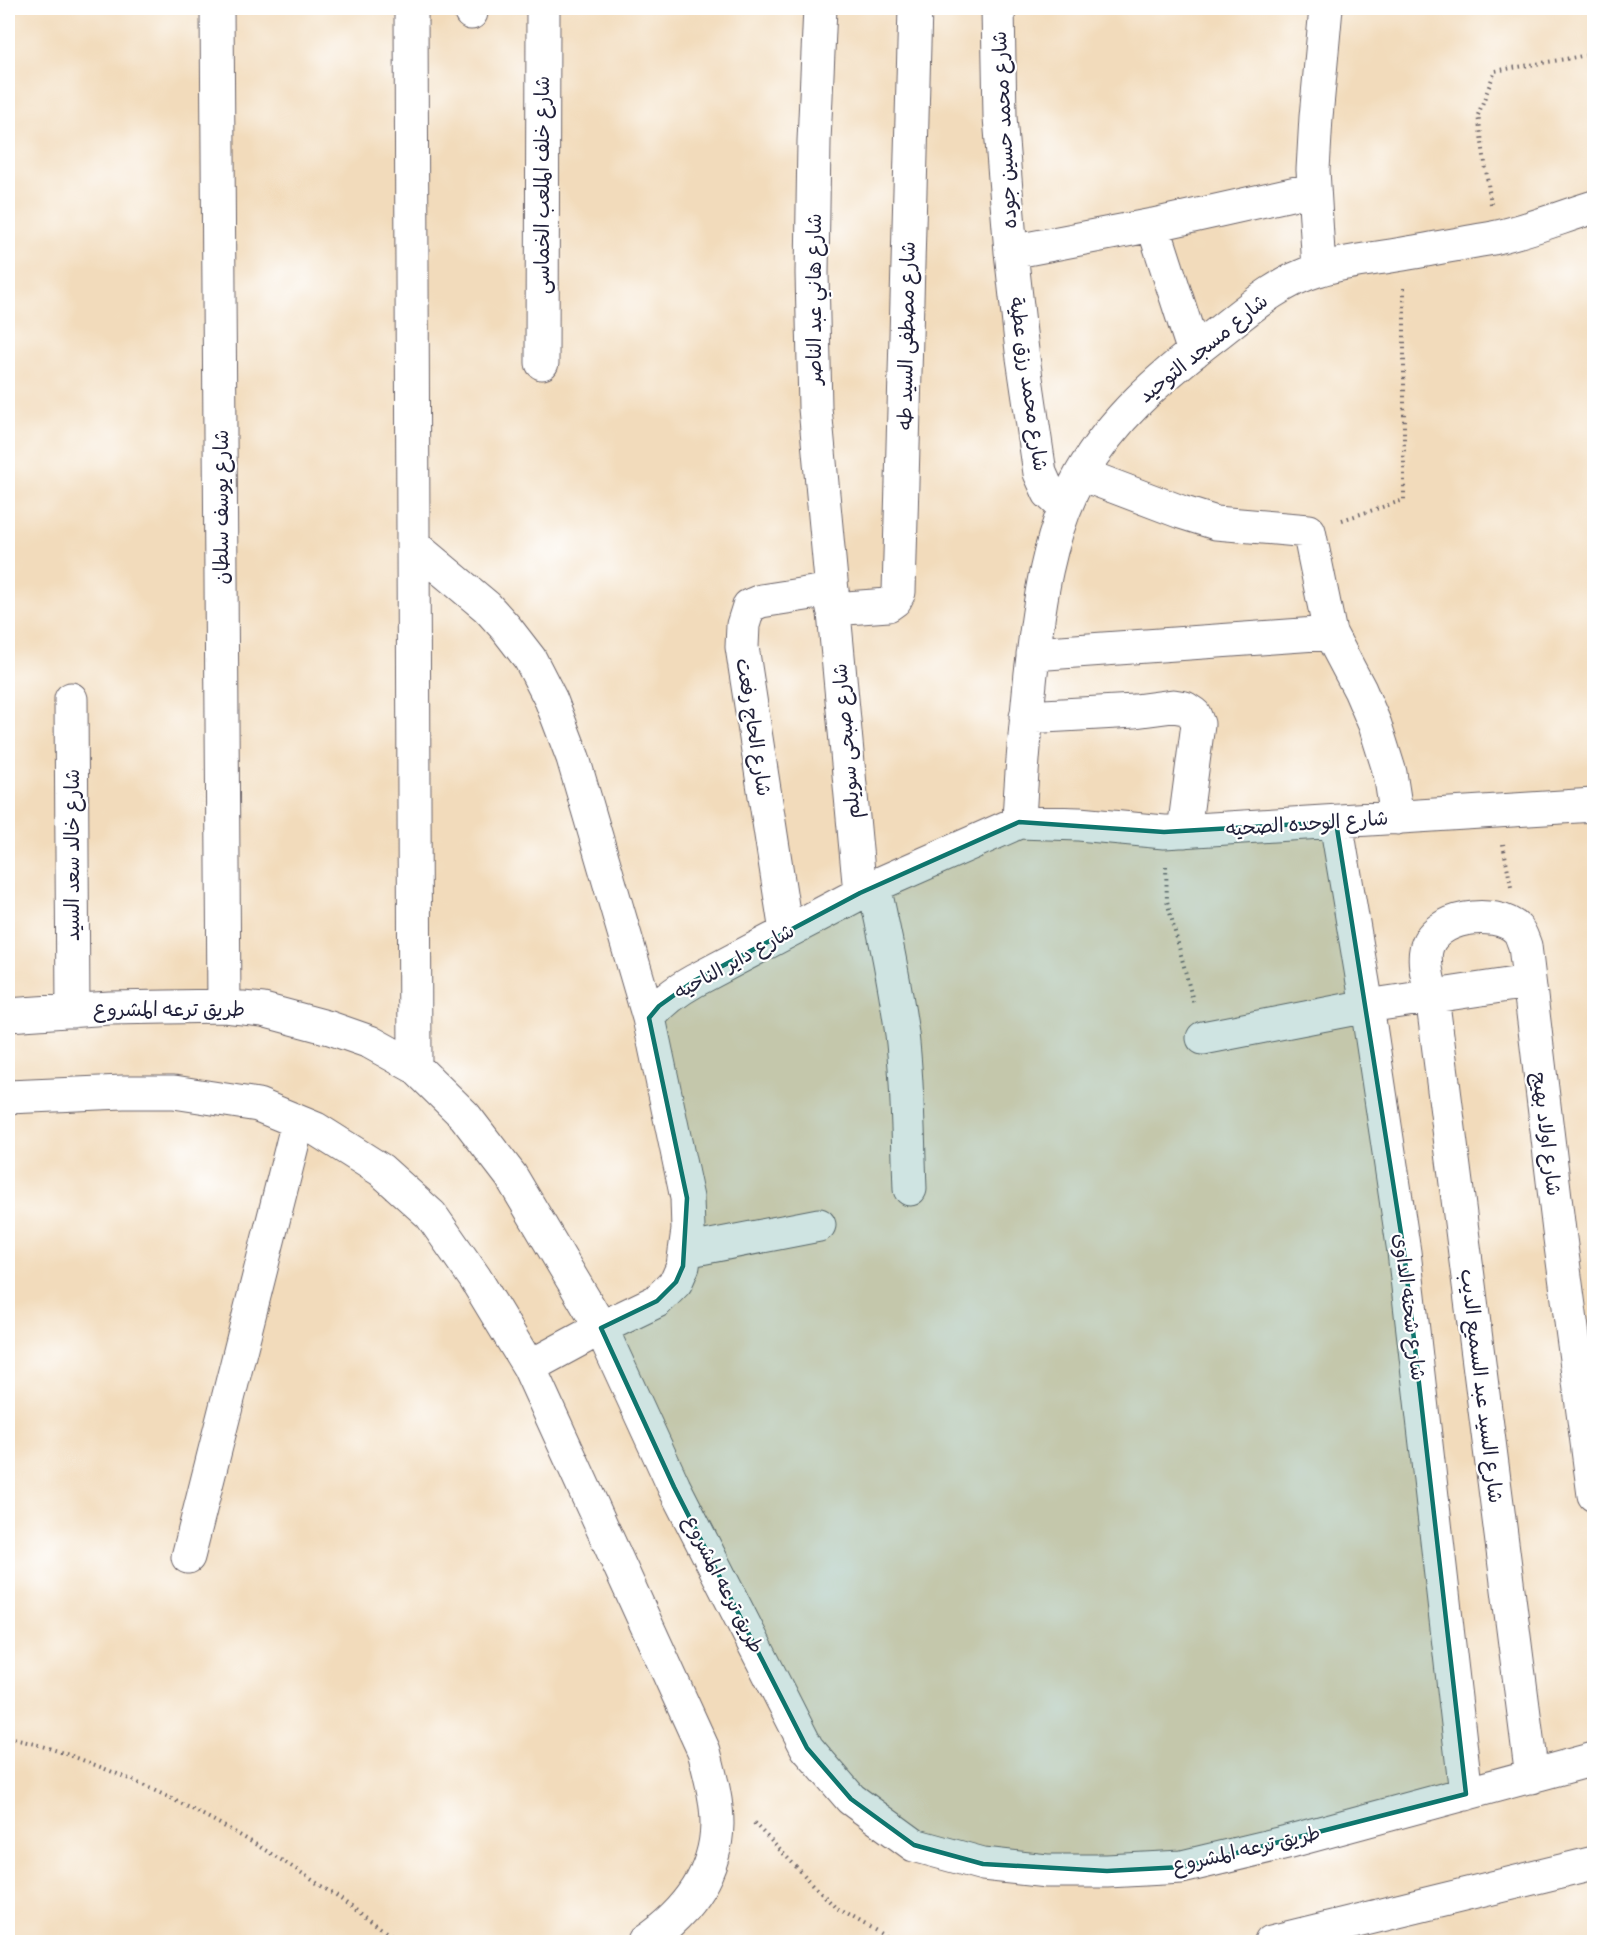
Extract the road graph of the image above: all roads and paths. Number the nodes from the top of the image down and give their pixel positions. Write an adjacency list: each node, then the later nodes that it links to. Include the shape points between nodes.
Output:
1 (217, 8): 38 (street, شارع يوسف سلطان)
2 (411, 8): 21 (street)
3 (543, 8): 17 (street, شارع خلف الملعب الخماسى)
4 (820, 8): 22 (street, شارع هاني عبد الناصر, via 812,273 815,408)
5 (915, 8): 22 (street, شارع مصطفى السيد طه, via 899,591 888,605)
6 (998, 8): 13 (street, شارع محمد حسين جوده, via 1000,117)
7 (1326, 8): 9 (street)
8 (1594, 54): 12 (path, via 1495,71 1478,115)
9 (1314, 189): 11 (street); 15 (street)
10 (1594, 207): 12 (street, شارع مسجد التوحيد)
11 (1153, 225): 13 (street); 16 (street)
12 (1496, 237): 14 (street, شارع مسجد التوحيد)
13 (1011, 252): 19 (street, شارع محمد رزق عطية, via 1040,473 1049,493)
14 (1404, 254): 15 (street, شارع مسجد التوحيد); 20 (path, via 1404,500)
15 (1319, 269): 16 (street, شارع مسجد التوحيد, via 1293,279)
16 (1194, 352): 18 (street, شارع مسجد التوحيد, via 1131,407)
17 (542, 363)
18 (1081, 474): 19 (street, شارع مسجد التوحيد); 20 (street, via 1216,522)
19 (1065, 508): 24 (street, شارع مسجد التوحيد, via 1044,578)
20 (1309, 531): 23 (street)
21 (413, 545): 42 (street, via 487,607 506,628 530,659 551,700 573,758); 44 (street)
22 (832, 600): 33 (street, شارع صبحى سويلم); 35 (street, شارع الحاج رفعت, via 761,601 749,606 743,625 742,647)
23 (1330, 633): 24 (street); 29 (street, via 1375,725)
24 (1034, 654): 26 (street, شارع مسجد التوحيد)
25 (71, 699): 40 (street, شارع خالد سعد السيد)
26 (1026, 717): 30 (street, شارع مسجد التوحيد); 32 (street, via 1173,706 1194,714 1198,724)
27 (1594, 805): 28 (street, شارع الوحده الصحيه)
28 (1496, 811): 29 (street, شارع الوحده الصحيه); 34 (path)
29 (1397, 818): 31 (street, شارع الوحده الصحيه)
30 (1019, 822): 32 (street, شارع الوحده الصحيه); 33 (street, شارع داير الناحيه)
31 (1336, 822): 32 (street, شارع الوحده الصحيه); 39 (street, شارع شحته الداوى)
32 (1174, 832): 43 (path, via 1167,901)
33 (867, 889): 35 (street, شارع داير الناحيه); 47 (street, شارع صبحى سويلم, via 890,961 902,1035)
34 (1511, 890)
35 (786, 932): 42 (street, شارع داير الناحيه, via 672,994)
36 (1528, 982): 37 (street); 37 (street, شارع اولاد بهيج, via 1525,946 1519,930 1502,919 1477,918 1438,929 1426,948); 52 (street, شارع اولاد بهيج)
37 (1432, 996): 39 (street); 56 (street, شارع السيد عبد السميع الديب)
38 (224, 1006): 40 (street, طريق ترعه المشروع); 44 (street, طريق ترعه المشروع, via 262,1010 330,1029 370,1042)
39 (1367, 1006): 43 (street); 57 (street, شارع شحته الداوى, via 1410,1300)
40 (73, 1011): 41 (street, طريق ترعه المشروع)
41 (8, 1015)
42 (649, 1018): 49 (street, via 683,1176 688,1230)
43 (1203, 1038)
44 (415, 1067): 50 (street, طريق ترعه المشروع, via 465,1116 512,1176)
45 (8, 1097): 46 (street, via 174,1092 258,1105)
46 (298, 1122): 51 (street, via 381,1170 431,1215); 53 (street)
47 (910, 1189)
48 (819, 1224): 49 (street)
49 (685, 1251): 50 (street, via 676,1282 657,1301)
50 (593, 1332): 51 (street); 57 (street, طريق ترعه المشروع, via 807,1748 851,1799 914,1845 983,1864 1047,1870 1182,1867)
51 (538, 1362): 60 (street, via 704,1751 715,1801 714,1848 698,1890)
52 (1594, 1495)
53 (188, 1557)
54 (8, 1738): 61 (path, via 73,1755 219,1823 289,1864)
55 (1594, 1760): 56 (street, طريق ترعه المشروع)
56 (1532, 1777): 57 (street, طريق ترعه المشروع)
57 (1466, 1794)
58 (750, 1818): 62 (path, via 835,1907)
59 (1594, 1863): 63 (street)
60 (666, 1937)
61 (399, 1942)
62 (895, 1942)
63 (1271, 1942)

